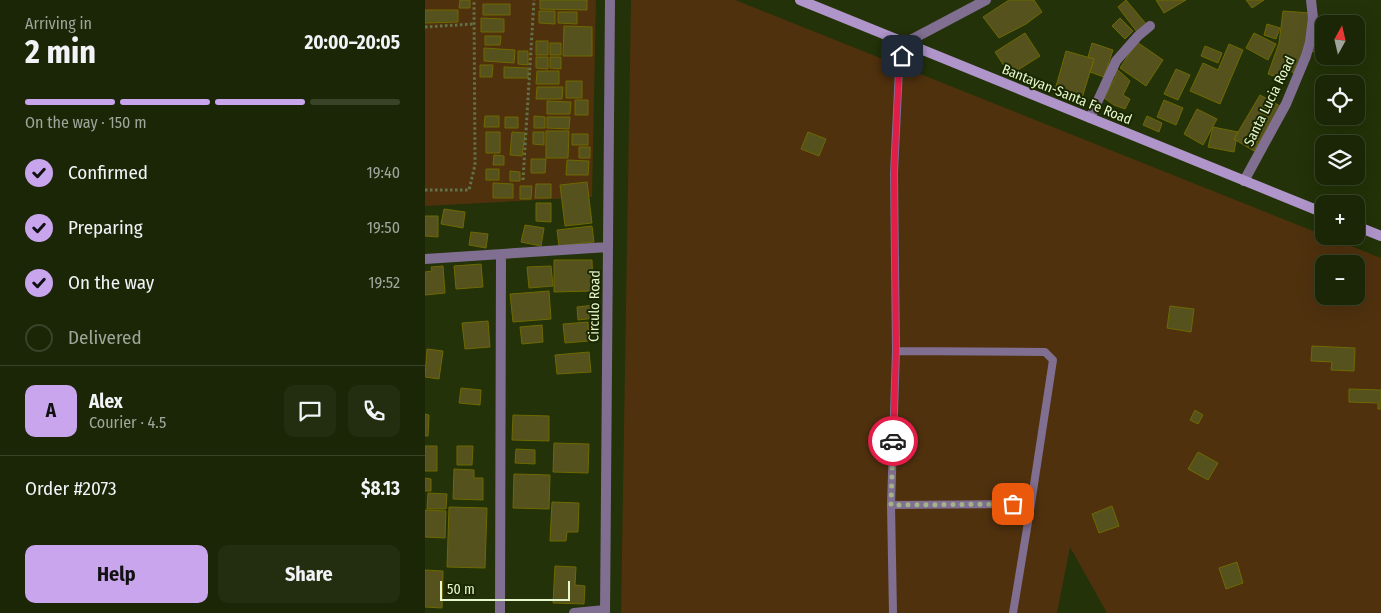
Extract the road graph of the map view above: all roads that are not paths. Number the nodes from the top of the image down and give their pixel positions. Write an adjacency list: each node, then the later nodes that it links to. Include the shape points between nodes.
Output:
1 (611, 0): 12 (street, Circulo Road)
2 (800, 0): 6 (main road, Bantayan-Santa Fe Road)
3 (986, 0): 6 (street)
4 (1311, 0): 8 (street, Santa Lucia Road, via 1313,18 1305,56 1285,104)
5 (1151, 26): 7 (street, via 1117,61)
6 (905, 42): 7 (main road, Bantayan-Santa Fe Road); 15 (lane, via 899,69 894,173)
7 (1090, 118): 8 (main road, Bantayan-Santa Fe Road)
8 (1244, 181): 9 (main road, Bantayan-Santa Fe Road)
9 (1315, 209)
10 (1365, 230): 11 (main road)
11 (1381, 236)
12 (608, 247): 13 (street); 18 (street, Circulo Road)
13 (501, 255): 14 (street); 19 (street)
14 (425, 259)
15 (896, 351): 16 (lane, via 1045,352 1053,360); 17 (lane)
16 (1031, 504): 17 (lane); 22 (lane)
17 (891, 505): 21 (lane)
18 (605, 611): 20 (street)
19 (500, 613)
20 (574, 613)
21 (893, 613)
22 (1013, 613)

